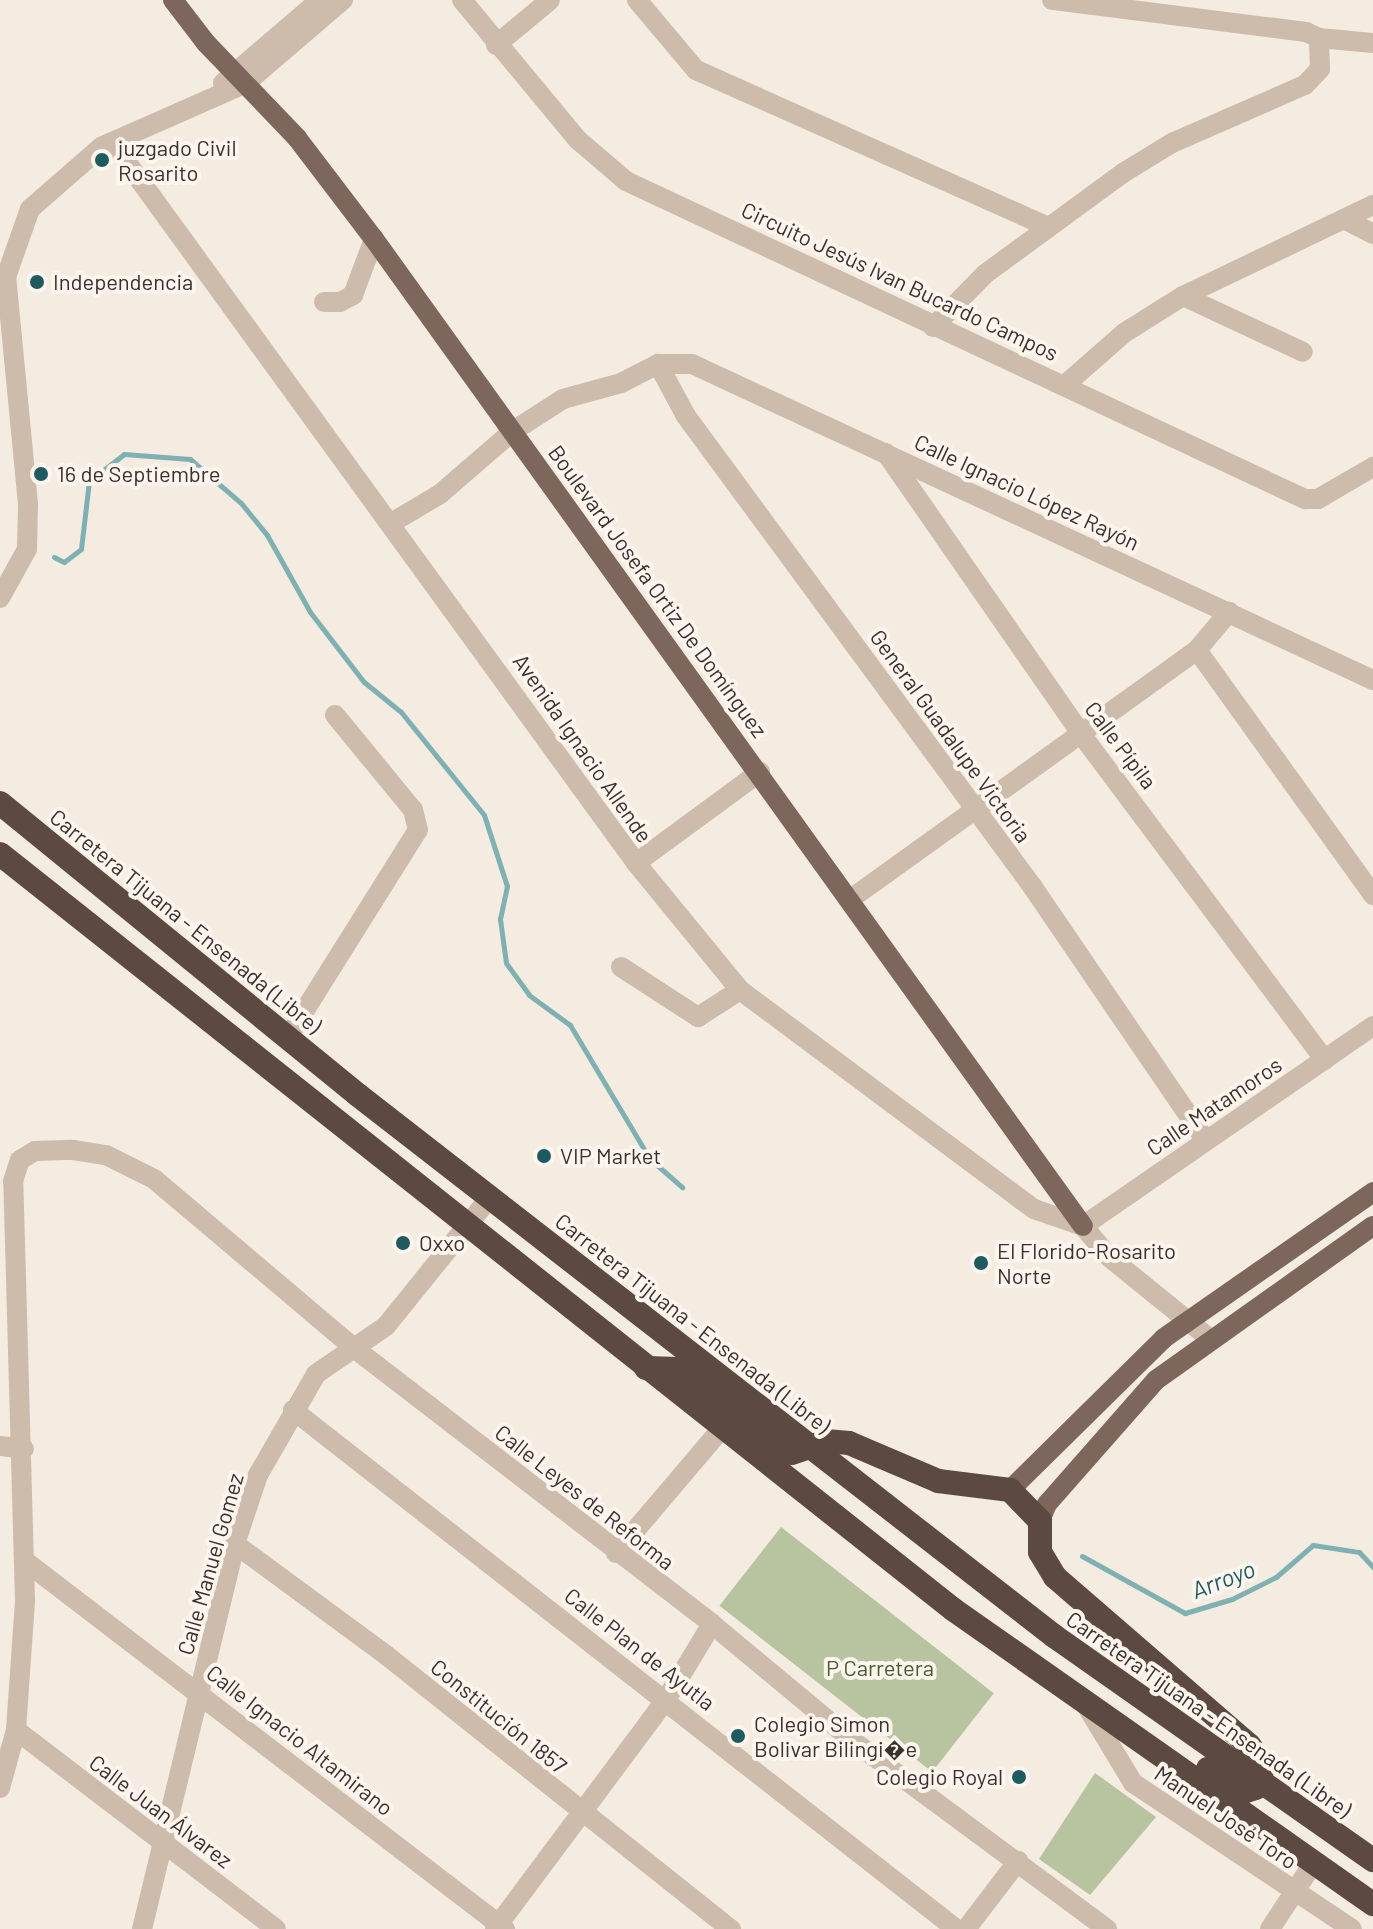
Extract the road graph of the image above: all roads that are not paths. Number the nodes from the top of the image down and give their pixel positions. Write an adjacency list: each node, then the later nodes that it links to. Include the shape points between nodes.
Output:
1 (173, 0): 11 (main road, Boulevard Josefa Ortiz De Domínguez)
2 (320, 0): 11 (street)
3 (343, 0): 11 (street)
4 (462, 0): 10 (street, Circuito Jesús Ivan Bucardo Campos)
5 (550, 0): 10 (street)
6 (637, 0): 15 (street, via 696,70)
7 (1052, 0): 8 (street, via 1306,32)
8 (1319, 38): 9 (street); 15 (street, via 1320,69 1305,85 1172,143)
9 (1373, 43)
10 (496, 45): 20 (street, Circuito Jesús Ivan Bucardo Campos, via 609,171)
11 (240, 76): 12 (street, via 212,97); 17 (main road, Boulevard Josefa Ortiz De Domínguez, via 297,138)
12 (112, 142): 27 (street, Avenida Ignacio Allende); 28 (street, via 39,199 14,244 6,277 7,303 28,504 27,549)
13 (1373, 205): 14 (street)
14 (1344, 219): 16 (street); 18 (street)
15 (1046, 226): 20 (street, via 985,274)
16 (1373, 234)
17 (374, 239): 19 (street, via 353,295); 24 (main road, Boulevard Josefa Ortiz De Domínguez)
18 (1183, 296): 21 (street); 23 (street, via 1124,333)
19 (324, 302)
20 (933, 327): 23 (street, Circuito Jesús Ivan Bucardo Campos)
21 (1303, 352)
22 (658, 364): 24 (street, via 621,383 563,399); 25 (street, Calle Ignacio López Rayón, via 709,369); 36 (street, General Guadalupe Victoria, via 686,416)
23 (1066, 384): 26 (street, Circuito Jesús Ivan Bucardo Campos, via 1305,499 1318,499)
24 (513, 431): 27 (street, via 457,482); 34 (main road, Boulevard Josefa Ortiz De Domínguez)
25 (886, 453): 29 (street, Calle Ignacio López Rayón); 33 (street, Calle Pípila)
26 (1373, 467)
27 (393, 522): 38 (street, Avenida Ignacio Allende)
28 (0, 598)
29 (1229, 612): 30 (street); 31 (street, Calle Ignacio López Rayón)
30 (1197, 650): 33 (street); 39 (street)
31 (1373, 680)
32 (335, 715): 44 (street, via 413,810 418,830)
33 (1081, 734): 36 (street); 45 (street, Calle Pípila)
34 (760, 772): 38 (street); 40 (main road, Boulevard Josefa Ortiz De Domínguez)
35 (0, 803): 44 (highway, Carretera Tijuana - Ensenada (Libre))
36 (973, 810): 40 (street); 46 (street, General Guadalupe Victoria, via 1032,886)
37 (0, 854): 51 (highway)
38 (636, 863): 42 (street, Avenida Ignacio Allende)
39 (1373, 895)
40 (852, 898): 49 (main road, Boulevard Josefa Ortiz De Domínguez)
41 (621, 967): 42 (street, via 698,1017)
42 (740, 990): 49 (street, Avenida Ignacio Allende, via 1034,1209)
43 (1373, 1026): 45 (street, Calle Matamoros)
44 (288, 1037): 48 (highway, Carretera Tijuana - Ensenada (Libre))
45 (1325, 1060): 46 (street, Calle Matamoros)
46 (1204, 1138): 49 (street, Calle Matamoros)
47 (1373, 1192): 52 (main road)
48 (490, 1197): 51 (street, Calle Manuel Gomez); 59 (highway, Carretera Tijuana - Ensenada (Libre))
49 (1083, 1226): 52 (street, via 1109,1257)
50 (1373, 1226): 53 (main road)
51 (469, 1229): 54 (street, Calle Manuel Gomez, via 386,1326); 55 (highway)
52 (1186, 1320): 53 (street); 61 (main road)
53 (1209, 1338): 62 (main road, via 1125,1411 1047,1504)
54 (354, 1348): 56 (street, Calle Manuel Gomez, via 316,1374); 60 (street, Calle Leyes de Reforma, via 136,1168 73,1150 35,1151 20,1160 13,1181); 64 (street, Calle Leyes de Reforma)
55 (646, 1368): 57 (highway); 59 (highway, via 677,1369 782,1449 799,1453)
56 (293, 1410): 63 (street, Calle Manuel Gomez, via 258,1475); 68 (street, Calle Plan de Ayutla)
57 (722, 1428): 64 (street); 69 (highway, via 954,1610)
58 (0, 1446): 60 (street)
59 (807, 1446): 61 (highway, via 849,1443 938,1481); 72 (highway, Carretera Tijuana - Ensenada (Libre), via 1054,1636)
60 (24, 1449): 65 (street)
61 (1010, 1490): 62 (highway)
62 (1040, 1521): 72 (highway, via 1040,1552 1055,1577 1249,1745 1264,1766)
63 (235, 1544): 67 (street, Calle Manuel Gomez); 74 (street, Constitución 1857, via 386,1655)
64 (616, 1553): 66 (street, Calle Leyes de Reforma)
65 (25, 1561): 67 (street, Calle Ignacio Altamirano); 71 (street)
66 (712, 1624): 68 (street); 77 (street, Calle Leyes de Reforma, via 853,1741)
67 (199, 1692): 75 (street, Calle Manuel Gomez); 81 (street, Calle Ignacio Altamirano)
68 (667, 1698): 74 (street); 85 (street, Calle Plan de Ayutla)
69 (1083, 1700): 70 (highway); 79 (street, Manuel José Toro, via 1133,1783)
70 (1123, 1724): 72 (highway, via 1137,1721 1153,1728 1234,1787 1255,1788); 78 (highway)
71 (16, 1730): 73 (street); 75 (street, Calle Juan Álvarez)
72 (1262, 1778): 76 (highway, Carretera Tijuana - Ensenada (Libre))
73 (0, 1788)
74 (579, 1811): 81 (street); 84 (street, Constitución 1857)
75 (162, 1842): 82 (street, Calle Manuel Gomez); 83 (street, Calle Juan Álvarez)
76 (1373, 1860)
77 (1018, 1861): 86 (street); 87 (street, Calle Leyes de Reforma)
78 (1312, 1865): 79 (street); 80 (highway)
79 (1294, 1893): 88 (street); 89 (street, Manuel José Toro)
80 (1373, 1904)
81 (499, 1927)
82 (142, 1929)
83 (276, 1929)
84 (731, 1929)
85 (956, 1929)
86 (966, 1929)
87 (1107, 1929)
88 (1270, 1929)
89 (1352, 1929)

